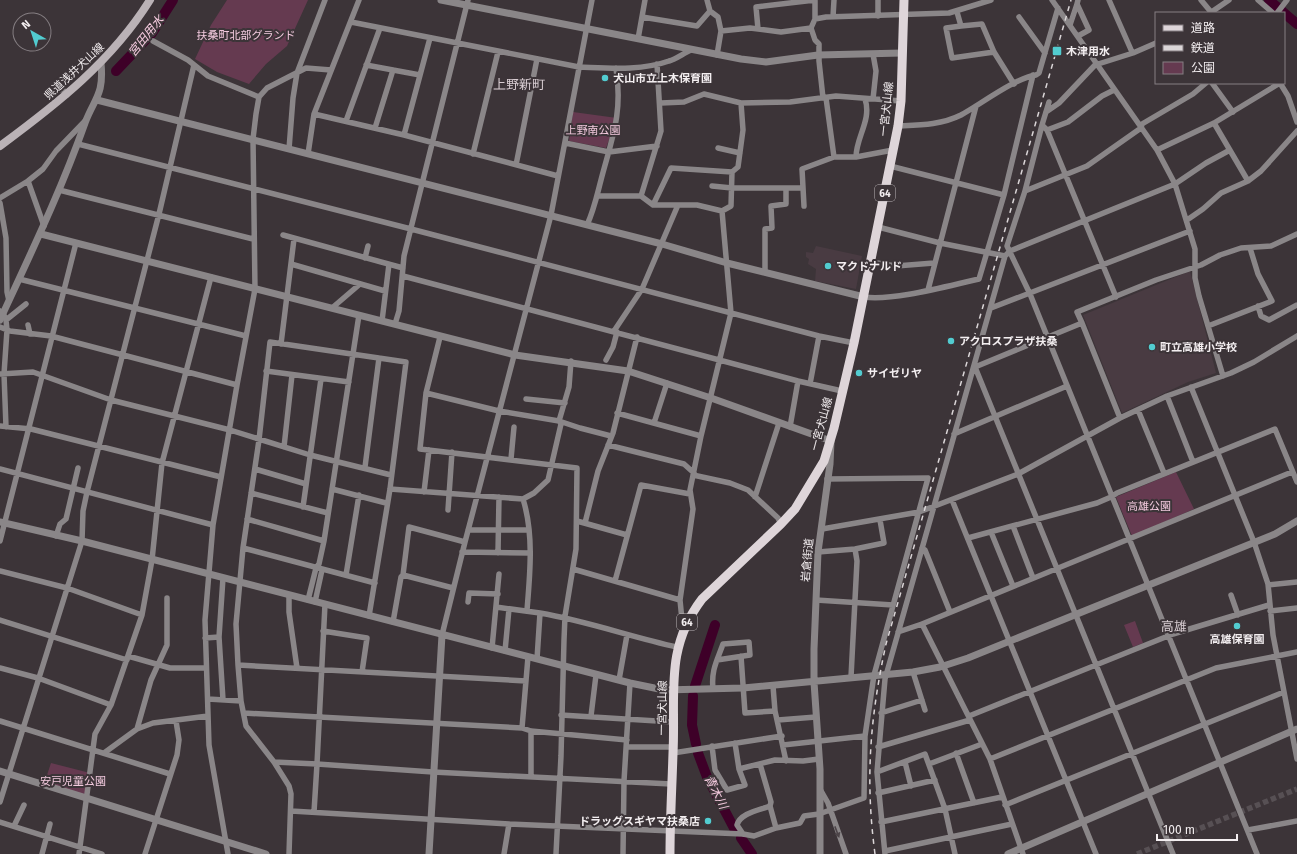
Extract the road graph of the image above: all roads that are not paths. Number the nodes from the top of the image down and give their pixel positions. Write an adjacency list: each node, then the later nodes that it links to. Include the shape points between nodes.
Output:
1 (150, 0): 58 (main road, 県道浅井犬山線, via 122,40)
2 (325, 0): 67 (street)
3 (359, 0): 34 (street)
4 (441, 0): 19 (street)
5 (592, 0): 38 (street)
6 (644, 0): 30 (street)
7 (707, 0): 22 (street)
8 (815, 0): 33 (street); 40 (street, via 756,6)
9 (834, 0): 31 (street)
10 (878, 0): 29 (street)
11 (904, 0): 28 (main road, 一宮犬山線 / 64)
12 (1052, 0): 21 (street)
13 (1109, 0): 52 (street)
14 (1201, 0): 24 (street)
15 (1228, 0): 25 (street)
16 (1258, 0): 26 (street)
17 (1287, 0): 27 (street)
18 (988, 1): 23 (street)
19 (467, 2): 38 (street); 47 (street)
20 (1077, 2): 35 (street); 42 (street, via 1089,30)
21 (1058, 8): 35 (street); 51 (street)
22 (710, 11): 30 (street, via 696,26); 41 (street, via 718,17)
23 (957, 12): 28 (street); 36 (street)
24 (1210, 12)
25 (1212, 12)
26 (1272, 12)
27 (1278, 12)
28 (904, 15): 29 (street); 53 (main road, 一宮犬山線 / 64)
29 (878, 16): 31 (street)
30 (642, 17): 44 (street)
31 (833, 17): 33 (street)
32 (1019, 18): 51 (street)
33 (815, 19): 39 (street)
34 (351, 22): 37 (street); 65 (street)
35 (1070, 25): 42 (street)
36 (962, 26): 50 (street, via 982,24); 50 (street, via 946,28 952,58)
37 (380, 28): 43 (street); 62 (street)
38 (587, 28): 44 (street); 63 (street)
39 (811, 28): 40 (street, via 781,32); 56 (street, via 819,44)
40 (758, 29): 41 (street)
41 (721, 31): 55 (street)
42 (1078, 36): 60 (street)
43 (430, 38): 47 (street); 68 (street)
44 (638, 39): 48 (street)
45 (153, 41): 61 (street)
46 (1155, 43): 52 (street)
47 (458, 44): 49 (street); 104 (street)
48 (691, 50): 55 (street); 59 (street)
49 (498, 52): 57 (street); 117 (street)
50 (994, 52): 70 (street)
51 (1045, 52): 69 (street, via 1039,72)
52 (1132, 52): 60 (street)
53 (902, 53): 54 (street); 83 (main road, 一宮犬山線 / 64)
54 (873, 54): 56 (street); 81 (street, via 876,71)
55 (717, 55): 56 (street, via 766,62)
56 (818, 55): 79 (street)
57 (537, 59): 63 (street); 120 (street)
58 (101, 63): 77 (main road, 県道浅井犬山線); 82 (street, via 103,80)
59 (657, 64): 64 (street); 85 (street)
60 (1097, 64): 76 (street); 88 (street, via 1059,103)
61 (194, 65): 78 (street, via 208,76); 92 (street)
62 (366, 65): 66 (street); 93 (street)
63 (579, 67): 64 (street); 105 (street)
64 (616, 68): 114 (street, via 618,115)
65 (331, 70): 67 (street, via 306,68); 90 (street)
66 (393, 70): 68 (street); 98 (street)
67 (297, 72): 78 (street, via 267,88); 110 (street, via 292,98)
68 (420, 75): 102 (street)
69 (1033, 75): 70 (street); 138 (street)
70 (1014, 84): 87 (street)
71 (1205, 84): 99 (street, via 1193,94 1142,124)
72 (1213, 84): 89 (street)
73 (1278, 84): 89 (street)
74 (1281, 84): 94 (street, via 1288,96)
75 (58, 89): 77 (street)
76 (1114, 90): 99 (street); 100 (street, via 1068,122)
77 (67, 95): 107 (main road, 県道浅井犬山線)
78 (259, 97): 103 (street)
79 (824, 98): 80 (street, via 836,96); 86 (street); 118 (street)
80 (865, 99): 81 (street); 119 (street, via 868,106 866,121 864,132 856,147)
81 (873, 99): 83 (street)
82 (97, 100): 91 (street); 92 (street)
83 (901, 100): 97 (main road, 一宮犬山線 / 64)
84 (1049, 102): 88 (street)
85 (661, 103): 86 (street, via 684,102 704,94); 108 (street, via 662,131)
86 (741, 103): 115 (street, via 743,130)
87 (976, 106): 97 (street, via 934,124); 129 (street)
88 (1046, 112): 96 (street)
89 (1233, 112): 95 (street)
90 (314, 114): 93 (street); 116 (street)
91 (86, 121): 106 (street); 127 (street)
92 (181, 121): 103 (street); 122 (street)
93 (346, 121): 98 (street)
94 (1297, 122)
95 (1214, 123): 112 (street); 113 (street)
96 (1042, 125): 100 (street); 137 (street)
97 (898, 126): 111 (main road, 一宮犬山線 / 64)
98 (375, 128): 102 (street)
99 (1141, 128): 112 (street); 124 (street, via 1087,166)
100 (1047, 130): 124 (street)
101 (1297, 131): 126 (street, via 1260,171)
102 (404, 135): 104 (street)
103 (253, 140): 110 (street); 135 (street)
104 (432, 143): 117 (street); 128 (street)
105 (565, 143): 114 (street); 125 (street)
106 (78, 144): 122 (street); 136 (street)
107 (0, 146)
108 (657, 146): 114 (street); 140 (street)
109 (718, 148): 115 (street)
110 (289, 149): 116 (street)
111 (893, 150): 119 (street); 121 (main road, 一宮犬山線 / 64)
112 (1157, 150): 130 (street)
113 (1230, 150): 126 (street); 130 (street)
114 (609, 152): 139 (street)
115 (740, 153): 123 (street, via 738,167)
116 (308, 154): 128 (street)
117 (473, 154): 120 (street)
118 (834, 157): 119 (street); 134 (street, via 802,169)
119 (856, 158)
120 (516, 165): 125 (street)
121 (890, 166): 129 (street); 153 (main road, 一宮犬山線 / 64)
122 (170, 168): 135 (street); 147 (street)
123 (732, 172): 132 (street); 143 (street, via 671,168)
124 (1065, 175): 137 (street); 149 (street)
125 (558, 176): 148 (street)
126 (1248, 180): 150 (street, via 1221,193)
127 (28, 182): 141 (street); 152 (street)
128 (424, 183): 148 (street); 154 (street)
129 (955, 184): 138 (street); 162 (street)
130 (1175, 184): 149 (street); 150 (street)
131 (712, 186): 132 (street)
132 (732, 188): 133 (street); 146 (street, via 731,206)
133 (786, 188): 134 (street); 180 (street, via 786,204 771,206 772,228 765,229)
134 (803, 188): 145 (street)
135 (254, 189): 154 (street); 160 (street)
136 (59, 190): 147 (street); 152 (street)
137 (1025, 191): 166 (street, via 1007,246)
138 (1004, 195): 167 (street)
139 (598, 196): 140 (street); 151 (street)
140 (641, 196): 143 (street)
141 (0, 198)
142 (0, 203): 194 (street, via 6,238)
143 (653, 205): 144 (street)
144 (678, 206): 146 (street, via 697,205); 163 (street)
145 (804, 206)
146 (722, 211): 173 (street)
147 (159, 214): 160 (street); 170 (street)
148 (551, 215): 151 (street); 171 (street)
149 (1084, 220): 166 (street); 177 (street)
150 (1187, 220): 155 (street)
151 (587, 225): 163 (street)
152 (44, 226): 156 (street)
153 (878, 227): 162 (street); 172 (main road, 一宮犬山線 / 64)
154 (411, 229): 171 (street); 179 (street)
155 (1190, 231): 177 (street); 178 (street, via 1195,249)
156 (41, 234): 161 (street); 183 (street)
157 (1297, 234): 165 (street, via 1271,246)
158 (283, 235): 159 (street)
159 (294, 238): 169 (street); 175 (street)
160 (253, 239): 185 (street)
161 (76, 243): 170 (street); 188 (street)
162 (940, 243): 167 (street); 174 (street)
163 (662, 244): 173 (street); 186 (street)
164 (368, 246): 169 (street)
165 (1250, 248): 178 (street, via 1241,248); 197 (street, via 1258,274 1272,301)
166 (1010, 251): 168 (street); 190 (street)
167 (987, 252): 168 (street); 187 (street, via 979,279)
168 (1005, 256): 201 (street)
169 (364, 258): 176 (street)
170 (147, 261): 182 (street); 198 (street)
171 (538, 262): 186 (street); 200 (street)
172 (871, 262): 174 (street, via 896,266); 192 (main road, 一宮犬山線 / 64)
173 (727, 263): 180 (street); 202 (street)
174 (934, 263): 187 (street)
175 (291, 264): 184 (street); 191 (street)
176 (389, 264): 179 (street); 189 (street)
177 (1101, 264): 190 (street); 193 (street)
178 (1194, 266): 193 (street); 210 (street)
179 (403, 268): 181 (street)
180 (765, 272): 192 (street)
181 (403, 276): 200 (street); 208 (street)
182 (211, 277): 185 (street); 207 (street)
183 (19, 279): 188 (street); 194 (street)
184 (360, 284): 189 (street); 199 (street)
185 (255, 289): 191 (street); 216 (street)
186 (642, 289): 202 (street); 213 (street)
187 (928, 290): 192 (street, via 875,298)
188 (64, 291): 198 (street); 215 (street)
189 (385, 291): 205 (street)
190 (1030, 294): 201 (street); 221 (street)
191 (288, 296): 199 (street); 223 (street)
192 (864, 297): 222 (main road, 一宮犬山線 / 64)
193 (1116, 297): 206 (street, via 1077,312)
194 (9, 301): 204 (street)
195 (26, 304): 204 (street)
196 (1297, 305): 197 (street, via 1269,320 1261,316)
197 (1258, 306): 210 (street)
198 (134, 308): 207 (street); 224 (street)
199 (332, 308): 203 (street)
200 (527, 308): 213 (street); 226 (street)
201 (991, 308): 231 (street)
202 (731, 313): 217 (street); 228 (street)
203 (359, 315): 205 (street); 225 (street)
204 (2, 316): 212 (street)
205 (382, 321): 208 (street)
206 (1082, 323): 221 (street); 259 (street)
207 (199, 324): 216 (street); 232 (street)
208 (395, 324): 219 (street)
209 (28, 325): 214 (street)
210 (1208, 326): 238 (street)
211 (0, 327): 212 (street)
212 (7, 330): 214 (street); 235 (street)
213 (615, 331): 220 (street); 229 (street, via 613,347)
214 (30, 334): 215 (street)
215 (51, 336): 224 (street); 237 (street)
216 (246, 336): 243 (street)
217 (819, 336): 222 (street); 244 (street)
218 (1297, 336): 238 (street, via 1254,362)
219 (440, 337): 226 (street); 248 (street)
220 (637, 337): 228 (street); 234 (street)
221 (1047, 338): 231 (street); 245 (street)
222 (854, 343): 247 (main road, 一宮犬山線 / 64)
223 (282, 344): 225 (street); 233 (street, via 270,342)
224 (122, 354): 232 (street); 252 (street)
225 (352, 355): 227 (street); 241 (street)
226 (515, 355): 230 (street); 255 (street)
227 (380, 358): 287 (street); 296 (street, via 406,362)
228 (720, 359): 240 (street); 250 (street)
229 (606, 360)
230 (571, 361): 234 (street); 253 (street, via 570,387)
231 (975, 366): 258 (street); 268 (street)
232 (186, 370): 243 (street); 257 (street)
233 (266, 371): 236 (street); 272 (street)
234 (628, 371): 242 (street); 256 (street)
235 (2, 374): 237 (street, via 33,372); 263 (street)
236 (292, 375): 239 (street); 276 (street)
237 (42, 376): 252 (street); 266 (street)
238 (1223, 376): 246 (street)
239 (321, 379): 241 (street); 280 (street)
240 (798, 381): 244 (street); 265 (street)
241 (349, 382): 283 (street)
242 (667, 383): 250 (street); 261 (street)
243 (236, 384): 267 (street)
244 (810, 384): 247 (street)
245 (1067, 386): 258 (street); 271 (street)
246 (1191, 386): 249 (street); 278 (street)
247 (842, 392): 273 (main road, 一宮犬山線 / 64)
248 (426, 393): 255 (street); 277 (street, via 420,449)
249 (1167, 396): 254 (street); 284 (street)
250 (711, 398): 262 (street); 270 (street)
251 (526, 399): 253 (street)
252 (111, 400): 257 (street); 275 (street)
253 (565, 403): 260 (street)
254 (1138, 410): 259 (street); 292 (street)
255 (499, 411): 260 (street); 281 (street)
256 (617, 413): 261 (street); 269 (street)
257 (175, 416): 267 (street); 285 (street)
258 (996, 416): 268 (street); 295 (street)
259 (1120, 418): 271 (street)
260 (559, 421): 269 (street); 286 (street, via 561,424)
261 (654, 423): 270 (street)
262 (779, 423): 265 (street); 312 (street)
263 (3, 427): 266 (street)
264 (514, 427): 282 (street)
265 (790, 427): 273 (street)
266 (28, 428): 275 (street); 293 (street)
267 (230, 430): 272 (street); 297 (street)
268 (954, 434): 318 (street)
269 (611, 436): 274 (street)
270 (700, 436): 294 (street)
271 (1088, 437): 295 (street); 313 (street)
272 (259, 440): 276 (street); 290 (street)
273 (831, 441): 298 (street, 岩倉街道); 332 (main road, 一宮犬山線 / 64, via 824,461 807,490)
274 (608, 445): 294 (street, via 684,464); 330 (street, via 598,471)
275 (99, 446): 285 (street); 304 (street)
276 (284, 447): 280 (street)
277 (429, 450): 279 (street); 305 (street)
278 (1218, 451): 284 (street); 291 (street, via 1275,429); 309 (street)
279 (452, 452): 281 (street); 307 (street)
280 (310, 455): 283 (street); 300 (street)
281 (487, 456): 282 (street); 311 (street)
282 (511, 459): 286 (street)
283 (336, 461): 287 (street); 302 (street)
284 (1193, 462): 292 (street)
285 (162, 463): 297 (street); 320 (street)
286 (551, 465): 315 (street, via 548,480); 327 (street, via 577,468)
287 (365, 467): 296 (street)
288 (78, 468): 301 (street)
289 (0, 469): 293 (street)
290 (255, 469): 300 (street); 306 (street)
291 (1292, 472): 299 (street); 309 (street)
292 (1164, 473): 313 (street, via 1117,492)
293 (16, 474): 301 (street); 329 (street)
294 (693, 474): 308 (street); 312 (street, via 730,482 748,490)
295 (1018, 474): 316 (street); 324 (street)
296 (391, 475): 303 (street)
297 (221, 477): 331 (street)
298 (827, 479): 322 (street, via 928,478); 334 (street, 岩倉街道)
299 (1297, 482)
300 (306, 484): 319 (street)
301 (73, 488): 304 (street); 340 (street, via 66,519 60,524)
302 (332, 489): 310 (street); 323 (street)
303 (390, 489): 305 (street); 317 (street)
304 (87, 492): 320 (street); 344 (street, via 82,511)
305 (424, 492): 307 (street)
306 (251, 493): 319 (street); 325 (street)
307 (448, 493): 311 (street); 321 (street)
308 (690, 494): 339 (street, via 641,484); 380 (street, via 693,509)
309 (1236, 495): 342 (street); 347 (street)
310 (359, 496): 317 (street); 362 (street)
311 (477, 496): 314 (street); 335 (street)
312 (755, 497): 332 (street, via 778,518)
313 (1111, 497): 324 (street); 342 (street)
314 (499, 498): 315 (street); 336 (street)
315 (523, 499): 337 (street)
316 (952, 500): 318 (street); 341 (street)
317 (386, 503): 369 (street)
318 (934, 506): 322 (street); 349 (street)
319 (303, 507): 323 (street)
320 (158, 510): 331 (street); 355 (street)
321 (448, 510)
322 (919, 512): 326 (street); 386 (street)
323 (328, 513): 345 (street)
324 (1037, 519): 333 (street); 356 (street)
325 (247, 520): 345 (street); 348 (street)
326 (880, 520): 334 (street); 350 (street, via 884,543)
327 (577, 521): 330 (street); 358 (street)
328 (1297, 521): 347 (street, via 1275,534)
329 (3, 523): 340 (street); 343 (street)
330 (585, 523): 339 (street)
331 (213, 524): 360 (street)
332 (781, 524): 402 (main road, 一宮犬山線 / 64, via 702,599 692,612)
333 (1013, 526): 338 (street); 365 (street)
334 (822, 529): 352 (street, 岩倉街道)
335 (468, 530): 336 (street); 346 (street)
336 (499, 530): 337 (street); 353 (street)
337 (529, 530): 354 (street)
338 (991, 532): 341 (street); 372 (street)
339 (627, 535): 366 (street)
340 (56, 536): 344 (street)
341 (968, 538): 377 (street)
342 (1129, 539): 356 (street); 370 (street)
343 (0, 541)
344 (82, 541): 355 (street); 373 (street)
345 (324, 541): 357 (street)
346 (465, 542): 351 (street); 363 (street, via 409,528)
347 (1254, 542): 370 (street); 371 (street)
348 (243, 548): 357 (street); 367 (street)
349 (922, 548): 392 (street); 404 (street)
350 (855, 549): 352 (street); 384 (street, via 857,561)
351 (462, 552): 353 (street); 374 (street)
352 (818, 552): 381 (street, 岩倉街道)
353 (498, 553): 354 (street)
354 (530, 553): 391 (street)
355 (152, 560): 360 (street); 396 (street)
356 (1057, 568): 365 (street); 394 (street)
357 (319, 569): 362 (street); 382 (street)
358 (573, 569): 366 (street); 398 (street)
359 (0, 571): 373 (street)
360 (210, 574): 364 (street); 410 (street, via 206,599)
361 (499, 574): 375 (street)
362 (346, 575): 369 (street)
363 (403, 575): 374 (street); 400 (street)
364 (223, 578): 367 (street); 409 (street)
365 (1033, 578): 372 (street)
366 (615, 581): 380 (street)
367 (240, 582): 376 (street); 423 (street, via 236,624)
368 (1297, 582): 371 (street)
369 (375, 583): 397 (street)
370 (1148, 585): 394 (street); 408 (street)
371 (1268, 585): 389 (street)
372 (1013, 586): 377 (street)
373 (67, 588): 396 (street); 407 (street)
374 (453, 588): 405 (street)
375 (498, 594): 383 (street, via 469,593); 387 (street)
376 (289, 595): 382 (street); 429 (street)
377 (991, 595): 392 (street); 411 (street)
378 (1231, 595): 395 (street)
379 (167, 598): 422 (street, via 167,645)
380 (680, 600): 402 (street)
381 (816, 600): 384 (street); 442 (street, 岩倉街道)
382 (312, 601): 385 (street)
383 (468, 602)
384 (854, 602): 386 (street); 437 (street)
385 (325, 604): 397 (street); 403 (street)
386 (893, 605): 435 (street)
387 (496, 607): 388 (street); 413 (street)
388 (509, 608): 391 (street); 414 (street)
389 (1270, 608): 390 (street); 395 (street); 416 (street)
390 (1297, 608)
391 (527, 610): 393 (street)
392 (950, 612): 401 (street)
393 (540, 613): 398 (street); 420 (street)
394 (1076, 614): 411 (street); 424 (street)
395 (1238, 614): 408 (street)
396 (142, 615): 419 (street)
397 (369, 616): 400 (street)
398 (565, 616): 406 (street); 425 (street)
399 (0, 620): 407 (street)
400 (393, 622): 405 (street)
401 (922, 624): 404 (street); 426 (street)
402 (685, 628): 412 (main road, 一宮犬山線 / 64)
403 (323, 631): 430 (street); 431 (street, via 367,638)
404 (898, 632): 434 (street)
405 (442, 635): 413 (street); 436 (street)
406 (627, 635): 412 (street); 439 (street)
407 (52, 636): 419 (street); 438 (street)
408 (1168, 636): 424 (street); 440 (street)
409 (219, 637): 410 (street); 451 (street)
410 (205, 638): 428 (street)
411 (1010, 642): 426 (street); 448 (street)
412 (677, 647): 447 (main road, 一宮犬山線 / 64)
413 (492, 648): 414 (street)
414 (505, 651): 418 (street)
415 (1297, 652): 416 (street)
416 (1277, 654): 440 (street, via 1216,668); 449 (street)
417 (740, 656): 421 (street); 421 (street, via 750,655 749,642 723,644); 445 (street)
418 (528, 657): 420 (street); 441 (street)
419 (127, 658): 422 (street); 454 (street)
420 (537, 659): 425 (street)
421 (717, 660): 446 (street, via 711,675)
422 (157, 665): 428 (street, via 170,668); 475 (street)
423 (238, 665): 429 (street); 453 (street)
424 (1097, 665): 448 (street); 455 (street)
425 (564, 666): 433 (street); 460 (street)
426 (944, 666): 432 (street); 465 (street)
427 (0, 668): 438 (street)
428 (206, 668): 450 (street)
429 (297, 668): 430 (street)
430 (321, 670): 431 (street); 464 (street)
431 (362, 672): 436 (street)
432 (913, 672): 434 (street); 452 (street)
433 (596, 674): 439 (street); 462 (street)
434 (887, 674): 435 (street); 459 (street, via 882,692)
435 (874, 675): 437 (street); 480 (street)
436 (440, 676): 441 (street); 471 (street)
437 (851, 677): 442 (street)
438 (38, 678): 454 (street); 473 (street)
439 (619, 680): 443 (street)
440 (1187, 680): 455 (street); 472 (street)
441 (526, 681): 474 (street)
442 (814, 682): 444 (street); 463 (street, 岩倉街道)
443 (630, 683): 447 (street); 466 (street)
444 (773, 686): 445 (street); 457 (street)
445 (743, 688): 446 (street); 457 (street, via 745,713)
446 (713, 689): 447 (street)
447 (674, 690): 470 (main road, 一宮犬山線 / 64)
448 (1030, 692): 465 (street); 481 (street)
449 (1284, 692): 472 (street); 476 (street)
450 (208, 699): 451 (street); 461 (street)
451 (223, 700): 453 (street)
452 (922, 700): 456 (street); 459 (street)
453 (241, 701): 458 (street)
454 (111, 705): 490 (street, via 95,734)
455 (1115, 709): 481 (street); 493 (street)
456 (925, 710)
457 (775, 711): 467 (street)
458 (244, 713): 464 (street); 499 (street, via 246,726 251,735)
459 (881, 713): 489 (street)
460 (561, 715): 462 (street); 478 (street)
461 (208, 716): 469 (street); 551 (street, via 209,745)
462 (591, 716): 466 (street)
463 (816, 716): 467 (street); 483 (street, 岩倉街道)
464 (319, 717): 471 (street); 502 (street)
465 (969, 718): 485 (street); 489 (street)
466 (627, 719): 470 (street); 482 (street)
467 (778, 720): 479 (street)
468 (0, 721): 473 (street)
469 (176, 721): 475 (street, via 153,723); 510 (street, via 179,740)
470 (673, 722): 491 (main road, 一宮犬山線 / 64)
471 (436, 724): 474 (street); 507 (street)
472 (1204, 724): 493 (street); 501 (street)
473 (23, 728): 490 (street); 509 (street)
474 (522, 728): 477 (street)
475 (137, 729): 492 (street)
476 (1294, 730): 497 (street); 501 (street)
477 (531, 731): 478 (street); 511 (street)
478 (561, 733): 482 (street); 512 (street)
479 (782, 736): 484 (street); 486 (street)
480 (865, 736): 483 (street); 529 (street, via 864,798)
481 (1048, 736): 496 (street); 514 (street)
482 (627, 740): 488 (street)
483 (819, 741): 486 (street); 495 (street, 岩倉街道)
484 (735, 743): 487 (street); 505 (street)
485 (982, 744): 494 (street); 496 (street)
486 (783, 745): 498 (street)
487 (712, 746): 491 (street); 505 (street, via 715,770 727,790 745,785)
488 (627, 747): 491 (street); 515 (street)
489 (878, 747): 508 (street)
490 (92, 749): 492 (street); 522 (street)
491 (673, 750): 516 (main road, 一宮犬山線 / 64)
492 (104, 753): 510 (street)
493 (1132, 753): 514 (street); 520 (street)
494 (956, 754): 504 (street); 524 (street)
495 (819, 759): 498 (street); 518 (street, 岩倉街道)
496 (990, 759): 521 (street)
497 (1297, 759)
498 (786, 761): 503 (street, via 775,760)
499 (274, 762): 502 (street); 530 (street, via 289,786)
500 (906, 762): 504 (street, via 925,754); 508 (street); 517 (street)
501 (1221, 763): 520 (street); 546 (street)
502 (317, 764): 507 (street); 531 (street)
503 (760, 764): 505 (street); 527 (street)
504 (929, 764): 513 (street)
505 (739, 769)
506 (0, 771): 509 (street)
507 (434, 772): 511 (street); 533 (street)
508 (876, 772): 519 (street)
509 (9, 774): 522 (street); 523 (street)
510 (170, 774): 534 (street)
511 (531, 776): 512 (street)
512 (561, 778): 515 (street); 543 (street)
513 (936, 780): 517 (street); 528 (street)
514 (1066, 780): 526 (street); 538 (street)
515 (624, 781): 516 (street); 545 (street)
516 (671, 784): 547 (main road, 一宮犬山線 / 64)
517 (911, 786): 519 (street)
518 (820, 789): 529 (street); 532 (street, 岩倉街道)
519 (878, 793): 537 (street)
520 (1149, 794): 538 (street); 572 (street)
521 (1002, 797): 524 (street); 526 (street)
522 (86, 798): 534 (street); 552 (street)
523 (0, 802)
524 (974, 803): 528 (street)
525 (24, 805): 542 (street)
526 (1005, 805): 541 (street)
527 (770, 806): 544 (street); 548 (street, via 740,820 737,825)
528 (945, 809): 537 (street); 550 (street)
529 (830, 810): 532 (street); 568 (street, one-way to 568)
530 (291, 811): 531 (street); 561 (street)
531 (314, 812): 533 (street)
532 (819, 814): 544 (street, via 804,816 800,824); 567 (street, 岩倉街道)
533 (431, 819): 540 (street); 562 (street)
534 (156, 820): 551 (street); 558 (street)
535 (1297, 821): 546 (street)
536 (0, 822): 542 (street)
537 (881, 822): 553 (street)
538 (1084, 822): 554 (street); 571 (street)
539 (50, 824): 549 (street)
540 (509, 824): 543 (street); 563 (street)
541 (1012, 824): 550 (street); 554 (street)
542 (14, 826): 549 (street)
543 (558, 826): 545 (street); 564 (street)
544 (776, 828): 548 (street, via 754,836)
545 (623, 829): 547 (street); 565 (street)
546 (1248, 830): 573 (street)
547 (670, 831): 548 (street); 566 (main road, 一宮犬山線 / 64)
548 (743, 834)
549 (46, 836): 552 (street); 555 (street)
550 (951, 837): 553 (street); 569 (street)
551 (227, 843): 559 (street); 560 (street)
552 (80, 847): 556 (street); 557 (street)
553 (885, 852)
554 (1022, 852): 570 (street)
555 (42, 854)
556 (79, 854)
557 (102, 854)
558 (145, 854)
559 (228, 854)
560 (266, 854)
561 (289, 854)
562 (429, 854)
563 (504, 854)
564 (556, 854)
565 (623, 854)
566 (670, 854)
567 (820, 854)
568 (846, 854)
569 (955, 854)
570 (1008, 854)
571 (1096, 854)
572 (1173, 854)
573 (1257, 854)

